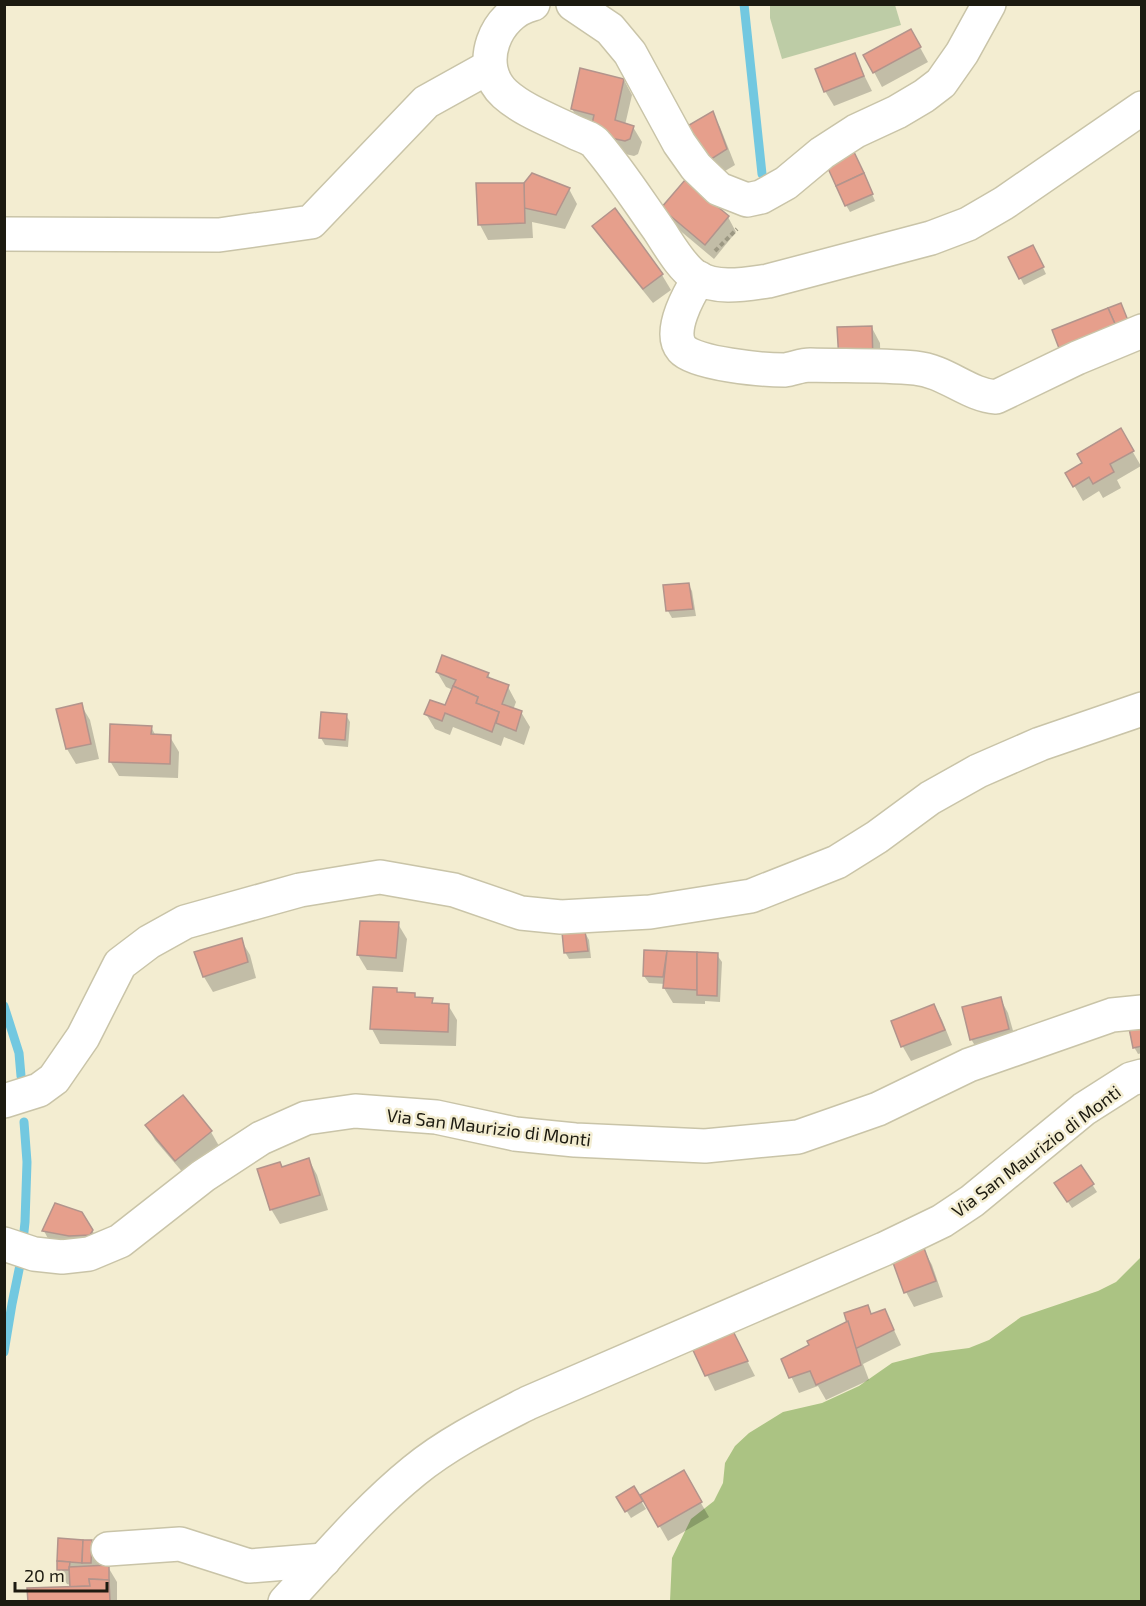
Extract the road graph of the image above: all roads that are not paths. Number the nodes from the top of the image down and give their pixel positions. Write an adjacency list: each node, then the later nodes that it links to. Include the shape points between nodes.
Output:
1 (533, 4): 4 (street, via 511,16 496,32)
2 (573, 4): 3 (street, via 610,29 630,53 696,167 719,189 747,200 786,183 856,131 897,112 941,83)
3 (989, 4)
4 (489, 67): 6 (street, via 426,102 311,222 219,235); 7 (street, via 504,94 594,142 675,254)
5 (1142, 108): 7 (street, via 1004,203 968,224 931,238 741,285 720,284)
6 (4, 234)
7 (703, 268): 8 (street, via 680,312 678,341 682,349 701,359 752,369 786,370 807,365 932,370 996,397)
8 (1142, 332)
9 (1142, 709): 12 (street, via 1040,744 978,771 930,798 837,862 751,896 650,912 561,917 521,913 454,890 380,877 300,890 185,922 120,964 83,1038 54,1079 39,1090)
10 (1142, 1012): 13 (street, Via San Maurizio di Monti, via 1112,1016 969,1065 878,1109 798,1137 705,1146 575,1140 436,1117 355,1111 306,1118 261,1138 203,1176 120,1241 89,1254 62,1257)
11 (1142, 1076): 15 (street, Via San Maurizio di Monti, via 1084,1109 942,1221 528,1403 471,1433 415,1470)
12 (4, 1101)
13 (14, 1247)
14 (108, 1549): 15 (street, via 180,1544 249,1566)
15 (324, 1560): 16 (street, Via San Maurizio di Monti)
16 (285, 1602)

